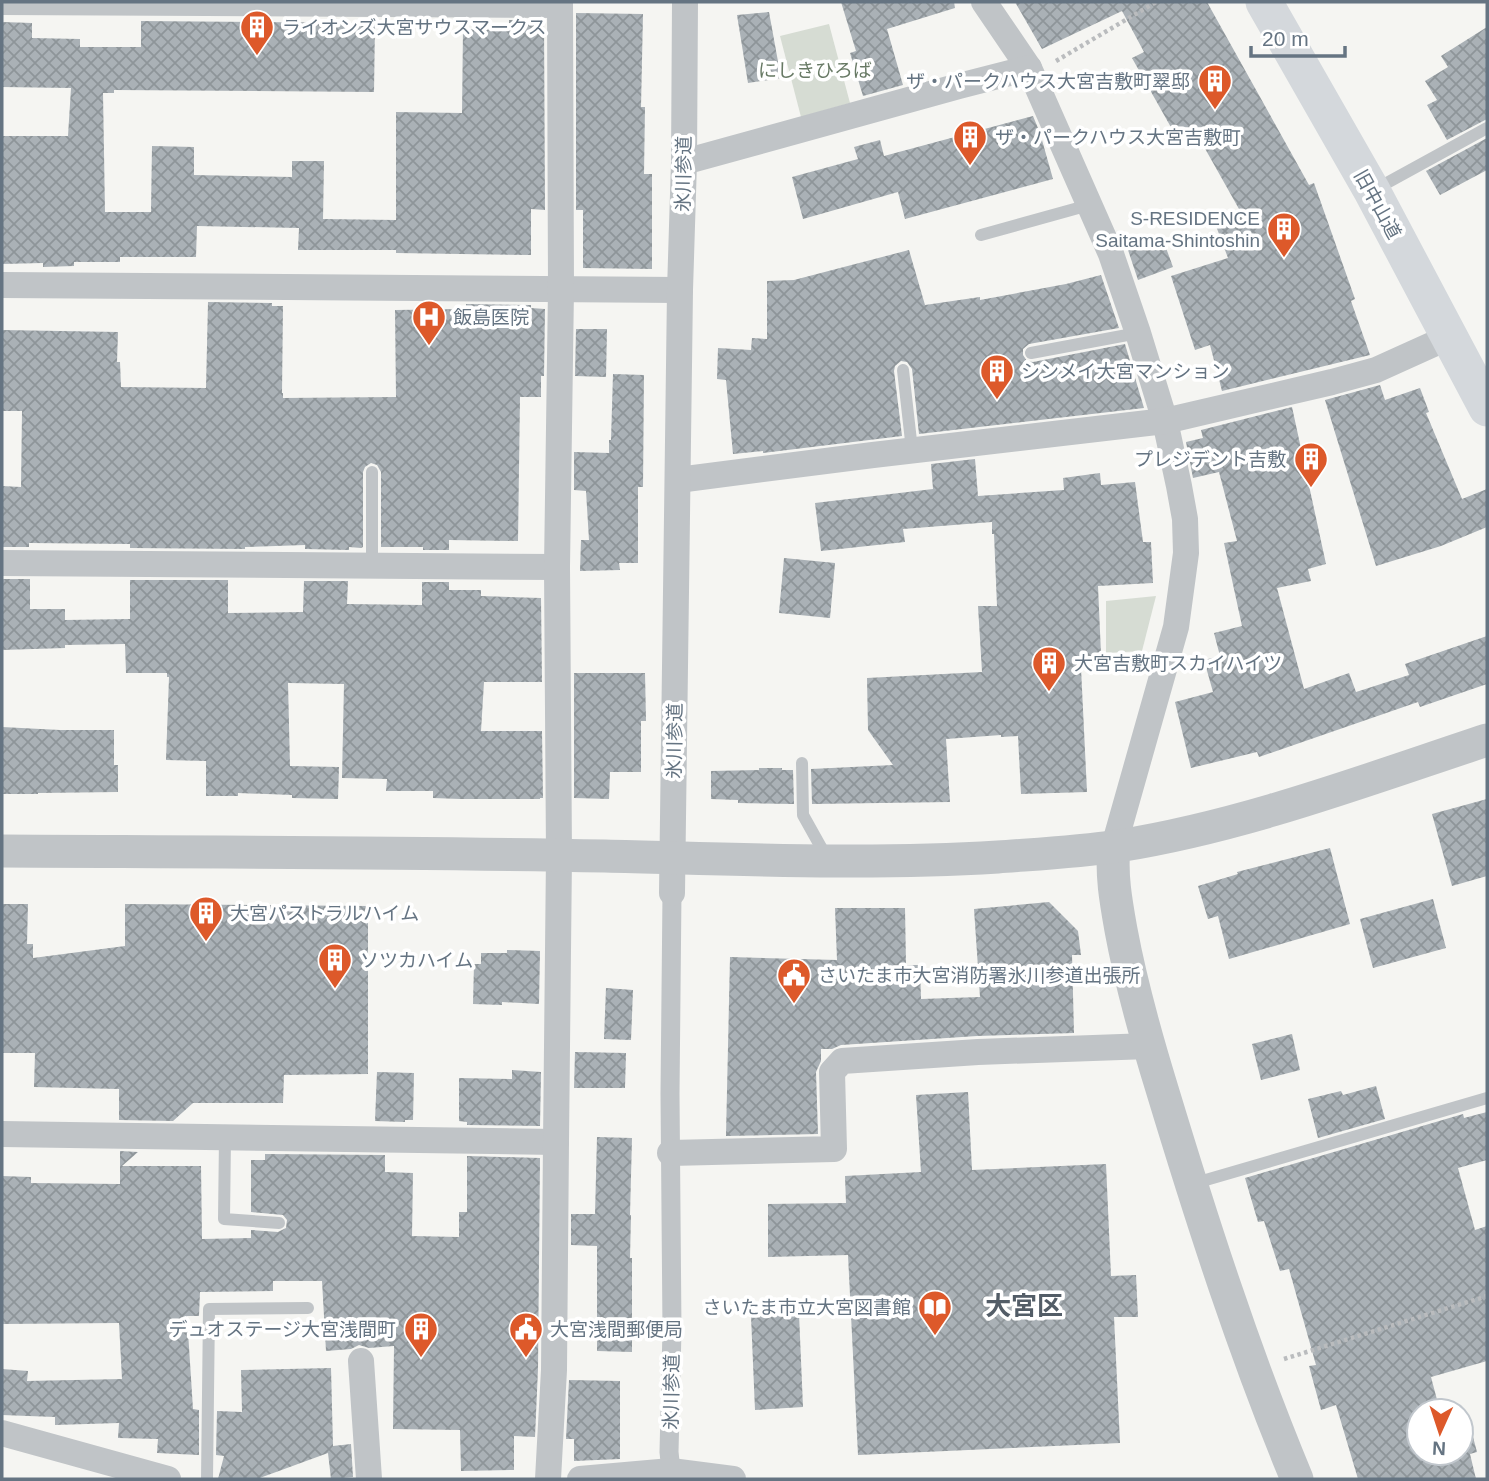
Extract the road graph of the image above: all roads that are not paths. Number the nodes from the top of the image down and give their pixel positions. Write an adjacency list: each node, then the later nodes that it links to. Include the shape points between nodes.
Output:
1 (2, 2): 2 (street)
2 (200, 2): 6 (street)
3 (685, 2): 9 (street, 氷川参道)
4 (984, 2): 7 (street)
5 (1265, 2): 10 (main road, 旧中山道)
6 (560, 4): 14 (street)
7 (1030, 72): 9 (street); 11 (street)
8 (1487, 128): 10 (lane)
9 (684, 162): 15 (street, 氷川参道)
10 (1372, 191): 17 (main road, 旧中山道)
11 (1088, 205): 12 (lane); 16 (street, via 1111,254)
12 (981, 235)
13 (2, 285): 14 (street)
14 (561, 289): 15 (street); 27 (street)
15 (680, 290): 24 (street, 氷川参道)
16 (1138, 333): 18 (lane); 21 (street)
17 (1449, 337): 20 (main road, 旧中山道); 21 (street, via 1376,370)
18 (1031, 353)
19 (903, 370): 22 (lane)
20 (1487, 408)
21 (1165, 421): 22 (street); 30 (street, via 1180,486 1186,553 1176,627)
22 (912, 450): 24 (street)
23 (372, 472): 26 (lane)
24 (677, 480): 33 (street, 氷川参道)
25 (2, 563): 26 (street)
26 (372, 566): 27 (street)
27 (557, 567): 32 (street)
28 (1487, 740): 30 (street, via 1259,814 1186,834)
29 (802, 762): 34 (lane, via 803,815)
30 (1114, 846): 34 (street, via 938,860); 36 (street, via 1114,890)
31 (2, 851): 32 (street)
32 (559, 855): 33 (street); 40 (street)
33 (672, 857): 34 (street); 35 (street, 氷川参道)
34 (828, 861)
35 (672, 893): 41 (street, 氷川参道)
36 (1149, 1046): 41 (street, via 842,1061 832,1072 834,1149); 42 (street)
37 (1487, 1098): 42 (lane)
38 (2, 1134): 39 (street)
39 (225, 1137): 40 (street); 43 (lane, via 223,1219)
40 (556, 1142): 51 (street)
41 (670, 1153): 47 (street, 氷川参道)
42 (1191, 1184): 54 (street, via 1253,1368)
43 (279, 1223)
44 (308, 1308): 49 (lane, via 209,1309)
45 (361, 1361): 50 (street)
46 (2, 1433): 48 (street)
47 (671, 1475): 52 (street); 53 (street)
48 (168, 1479)
49 (206, 1479)
50 (369, 1479)
51 (548, 1479)
52 (580, 1479)
53 (733, 1479)
54 (1297, 1479)

